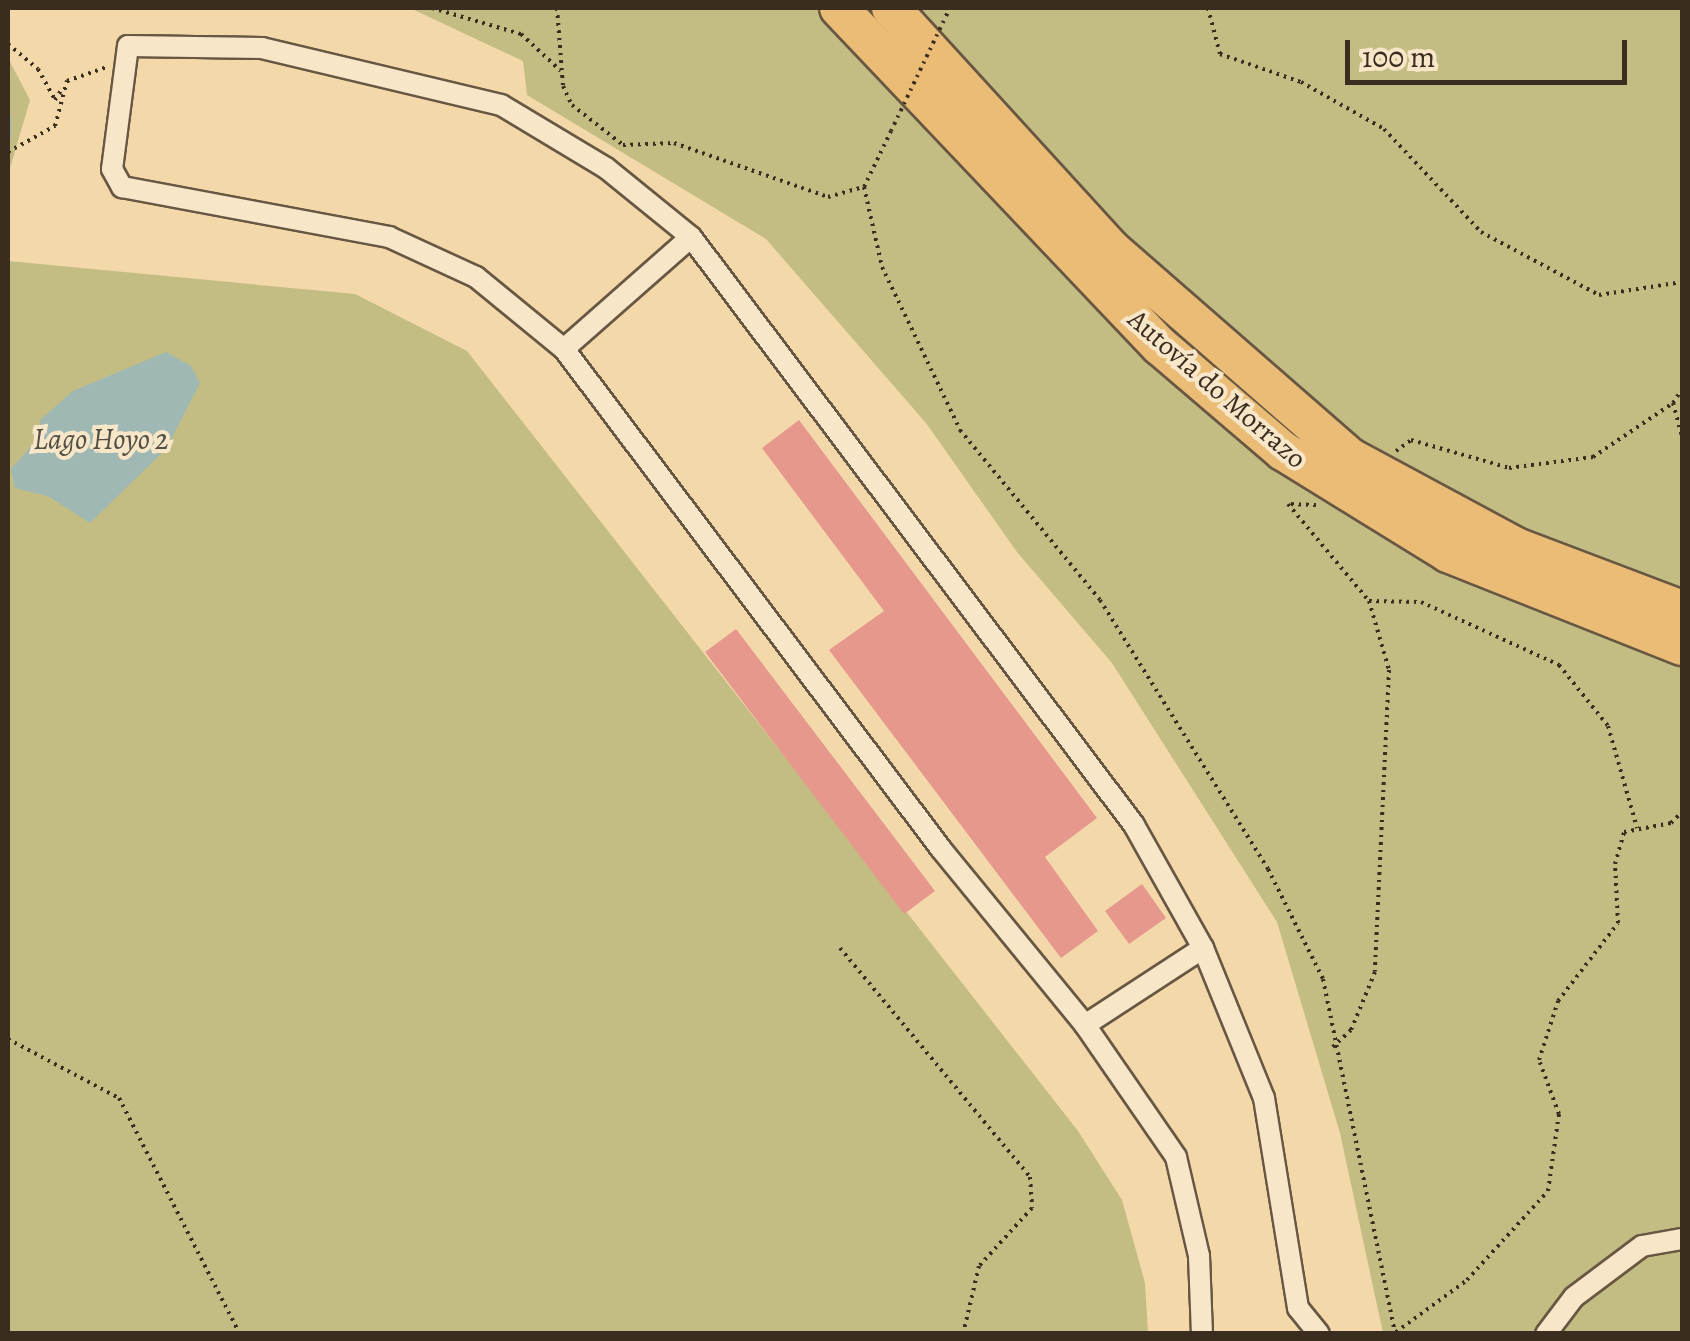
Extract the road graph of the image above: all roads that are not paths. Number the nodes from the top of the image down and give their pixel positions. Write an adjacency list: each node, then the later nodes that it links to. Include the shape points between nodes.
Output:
1 (839, 8): 5 (highway, Autovía do Morrazo, via 1160,346)
2 (891, 8): 6 (highway, Autovía do Morrazo, via 1164,302 1351,458 1516,547)
3 (691, 237): 4 (street); 4 (street, via 606,168 501,105 262,48 128,46 120,64 112,169 122,188 390,236 476,277); 9 (street, via 1134,825)
4 (564, 349): 10 (street, via 941,848)
5 (1337, 501): 7 (highway, Autovía do Morrazo, via 1513,584); 8 (highway, via 1438,566)
6 (1682, 610)
7 (1682, 646)
8 (1682, 673)
9 (1203, 948): 10 (street); 12 (street, via 1264,1098)
10 (1085, 1025): 13 (street, via 1176,1158 1199,1256)
11 (1682, 1238): 16 (street, via 1642,1246 1574,1297)
12 (1298, 1308): 14 (street); 15 (street)
13 (1202, 1334)
14 (1299, 1334)
15 (1319, 1334)
16 (1546, 1334)

